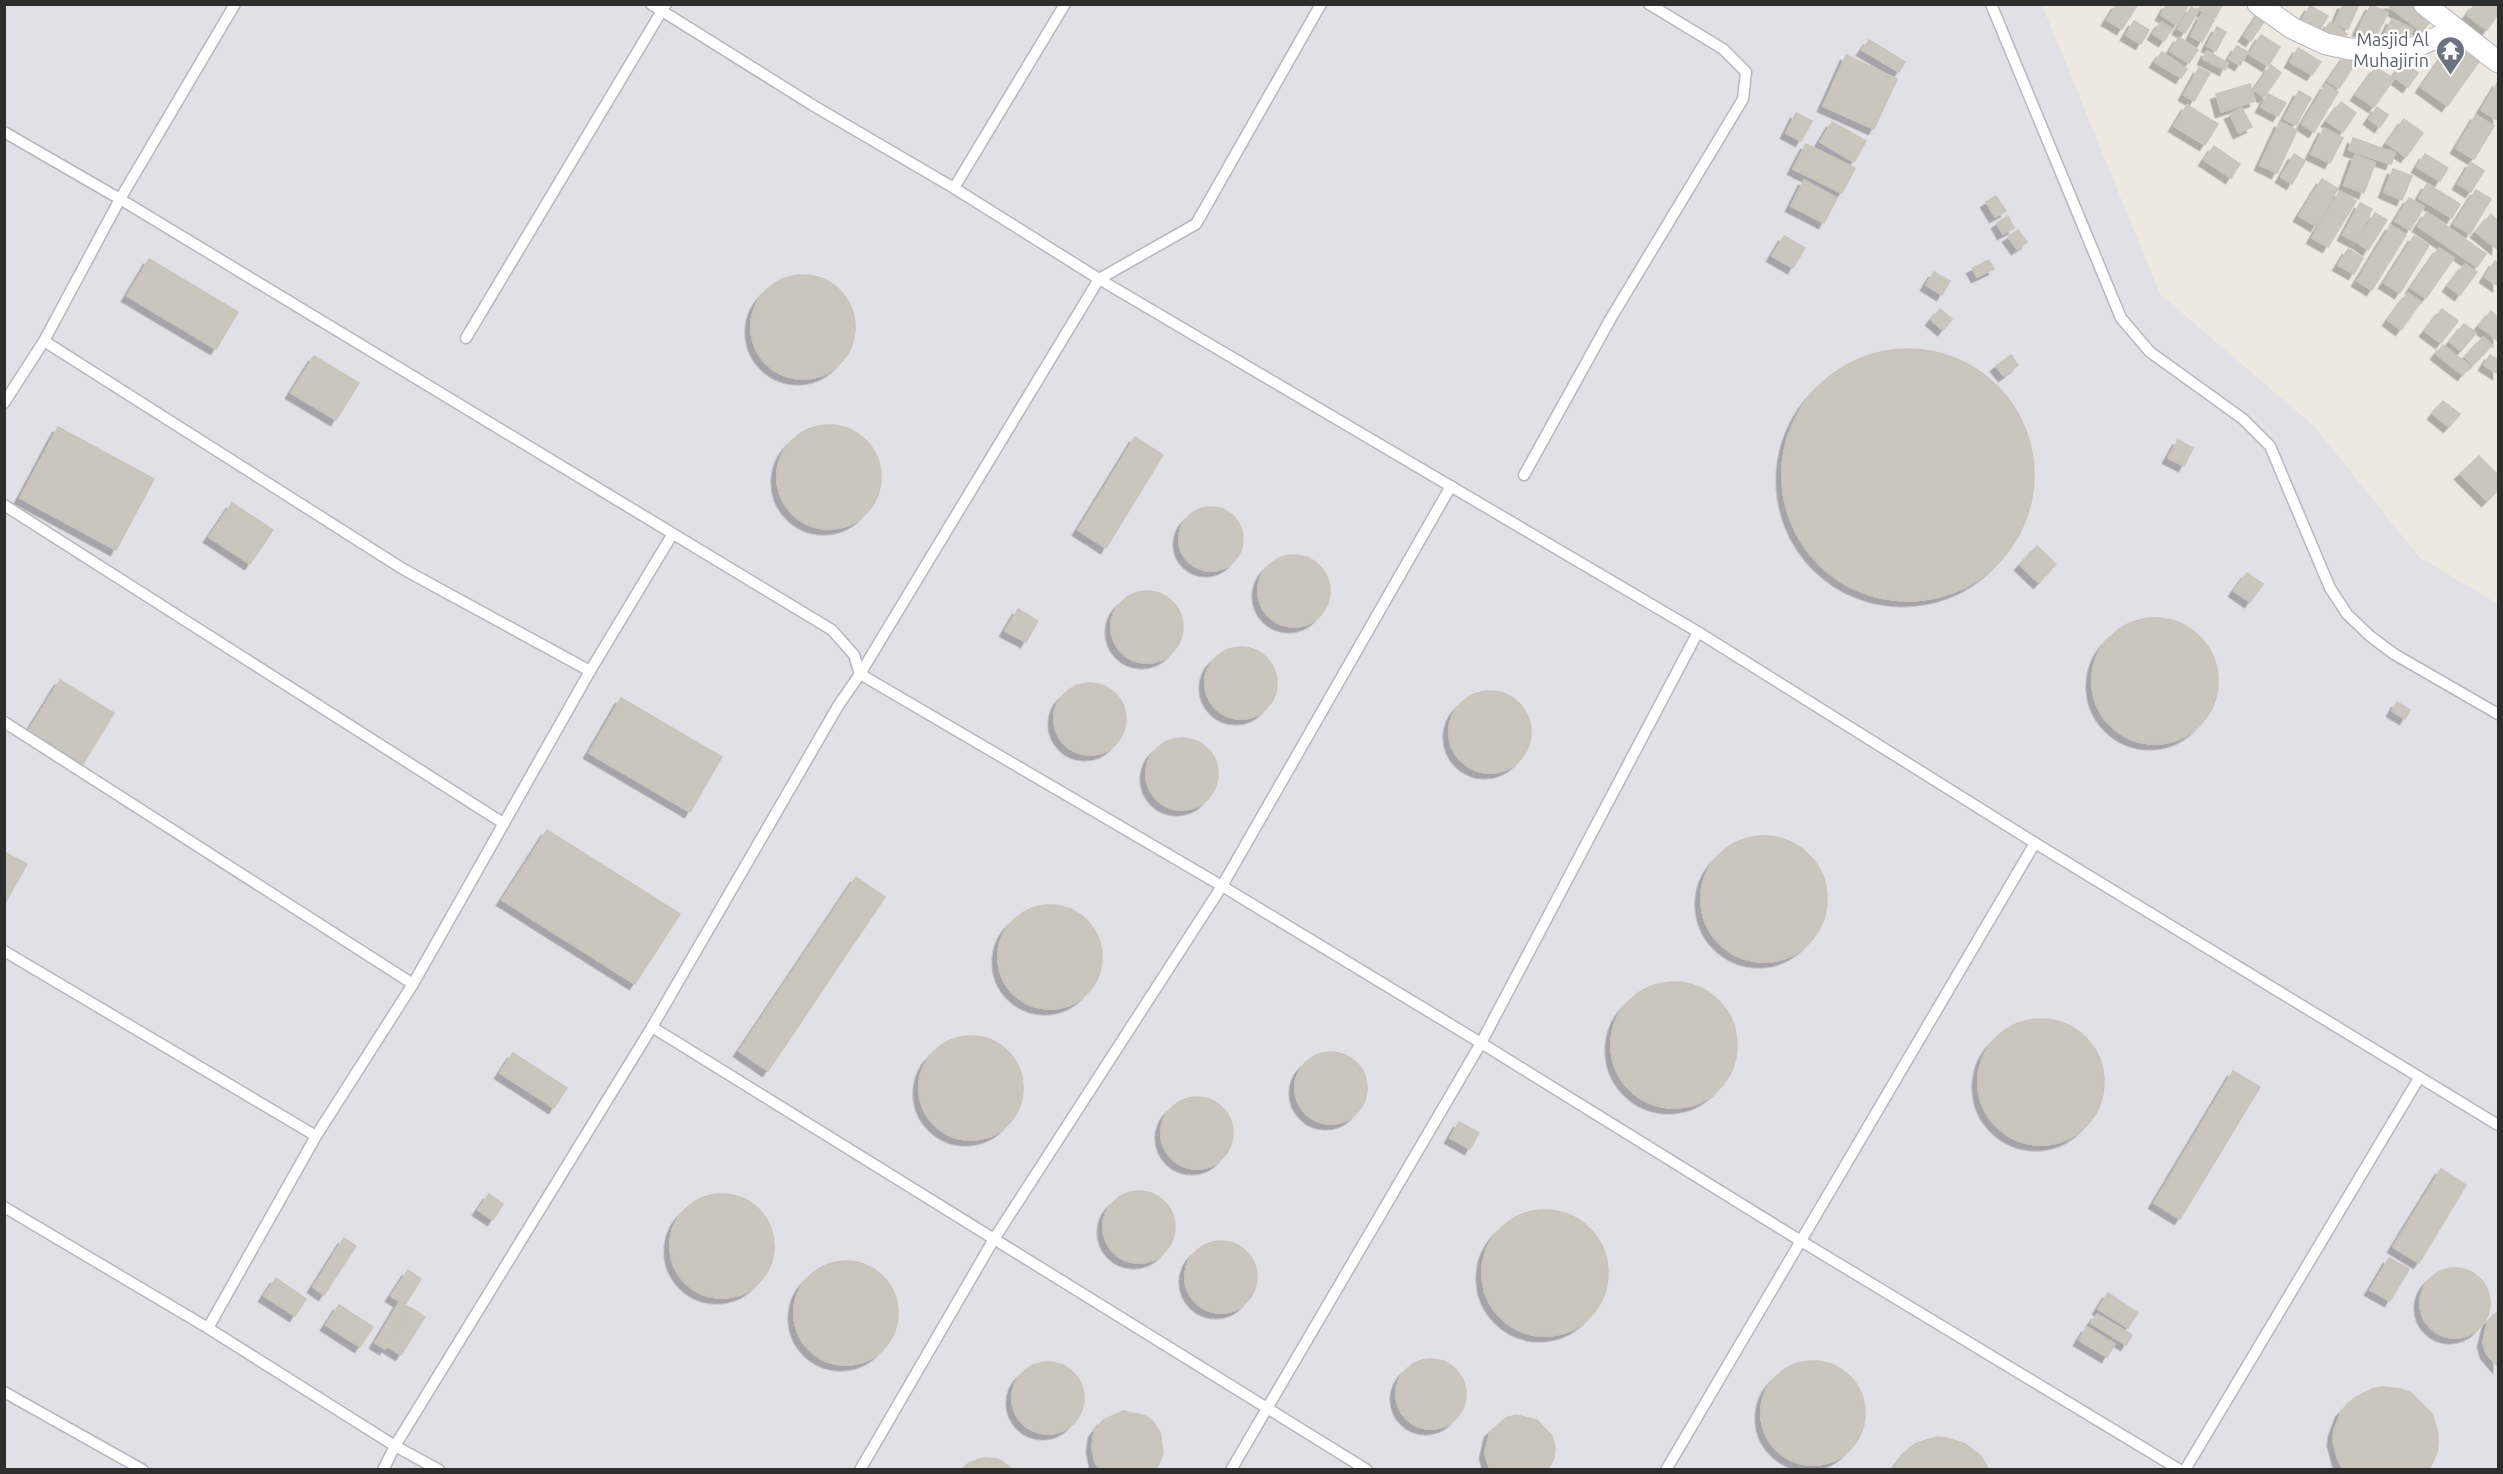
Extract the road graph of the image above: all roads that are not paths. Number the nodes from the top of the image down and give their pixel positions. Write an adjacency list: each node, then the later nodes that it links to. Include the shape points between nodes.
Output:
1 (235, 4): 14 (lane)
2 (651, 4): 9 (lane)
3 (1065, 4): 13 (lane)
4 (1321, 4): 15 (lane, via 1196,224)
5 (1649, 4): 19 (lane, via 1723,50 1746,72 1743,99 1611,318)
6 (1991, 4): 26 (lane, via 2121,318 2150,352 2243,419 2270,446 2330,588 2347,614 2394,654)
7 (2258, 4): 10 (street, via 2292,28 2350,50 2406,51)
8 (2424, 4): 10 (street)
9 (664, 8): 13 (lane, via 814,106); 16 (lane)
10 (2456, 29): 11 (street)
11 (2499, 62)
12 (4, 132): 14 (lane)
13 (954, 188): 15 (lane)
14 (120, 199): 17 (lane); 22 (lane)
15 (1099, 279): 20 (lane); 25 (lane)
16 (466, 338)
17 (44, 341): 18 (lane); 24 (lane, via 403,569)
18 (4, 403)
19 (1524, 475)
20 (1451, 486): 23 (lane); 30 (lane)
21 (4, 505): 28 (lane)
22 (672, 535): 24 (lane); 25 (lane, via 832,630 854,655)
23 (1698, 632): 29 (lane); 34 (lane)
24 (590, 670): 28 (lane)
25 (860, 674): 30 (lane); 33 (lane)
26 (2499, 714)
27 (4, 722): 32 (lane)
28 (503, 823): 32 (lane)
29 (2035, 843): 35 (lane); 40 (lane)
30 (1222, 886): 34 (lane); 39 (lane)
31 (4, 951): 37 (lane)
32 (413, 984): 37 (lane)
33 (652, 1028): 39 (lane); 44 (lane)
34 (1481, 1043): 40 (lane); 43 (lane)
35 (2419, 1078): 36 (lane); 53 (lane)
36 (2499, 1125)
37 (316, 1136): 41 (lane)
38 (4, 1207): 41 (lane)
39 (994, 1239): 43 (lane); 48 (lane)
40 (1801, 1241): 51 (lane); 52 (lane)
41 (208, 1328): 44 (lane)
42 (4, 1392): 45 (lane)
43 (1267, 1408): 49 (lane); 50 (lane)
44 (396, 1446): 46 (lane); 47 (lane)
45 (143, 1470)
46 (383, 1470)
47 (439, 1470)
48 (860, 1470)
49 (1231, 1470)
50 (1367, 1470)
51 (1666, 1470)
52 (2180, 1470)
53 (2185, 1470)

